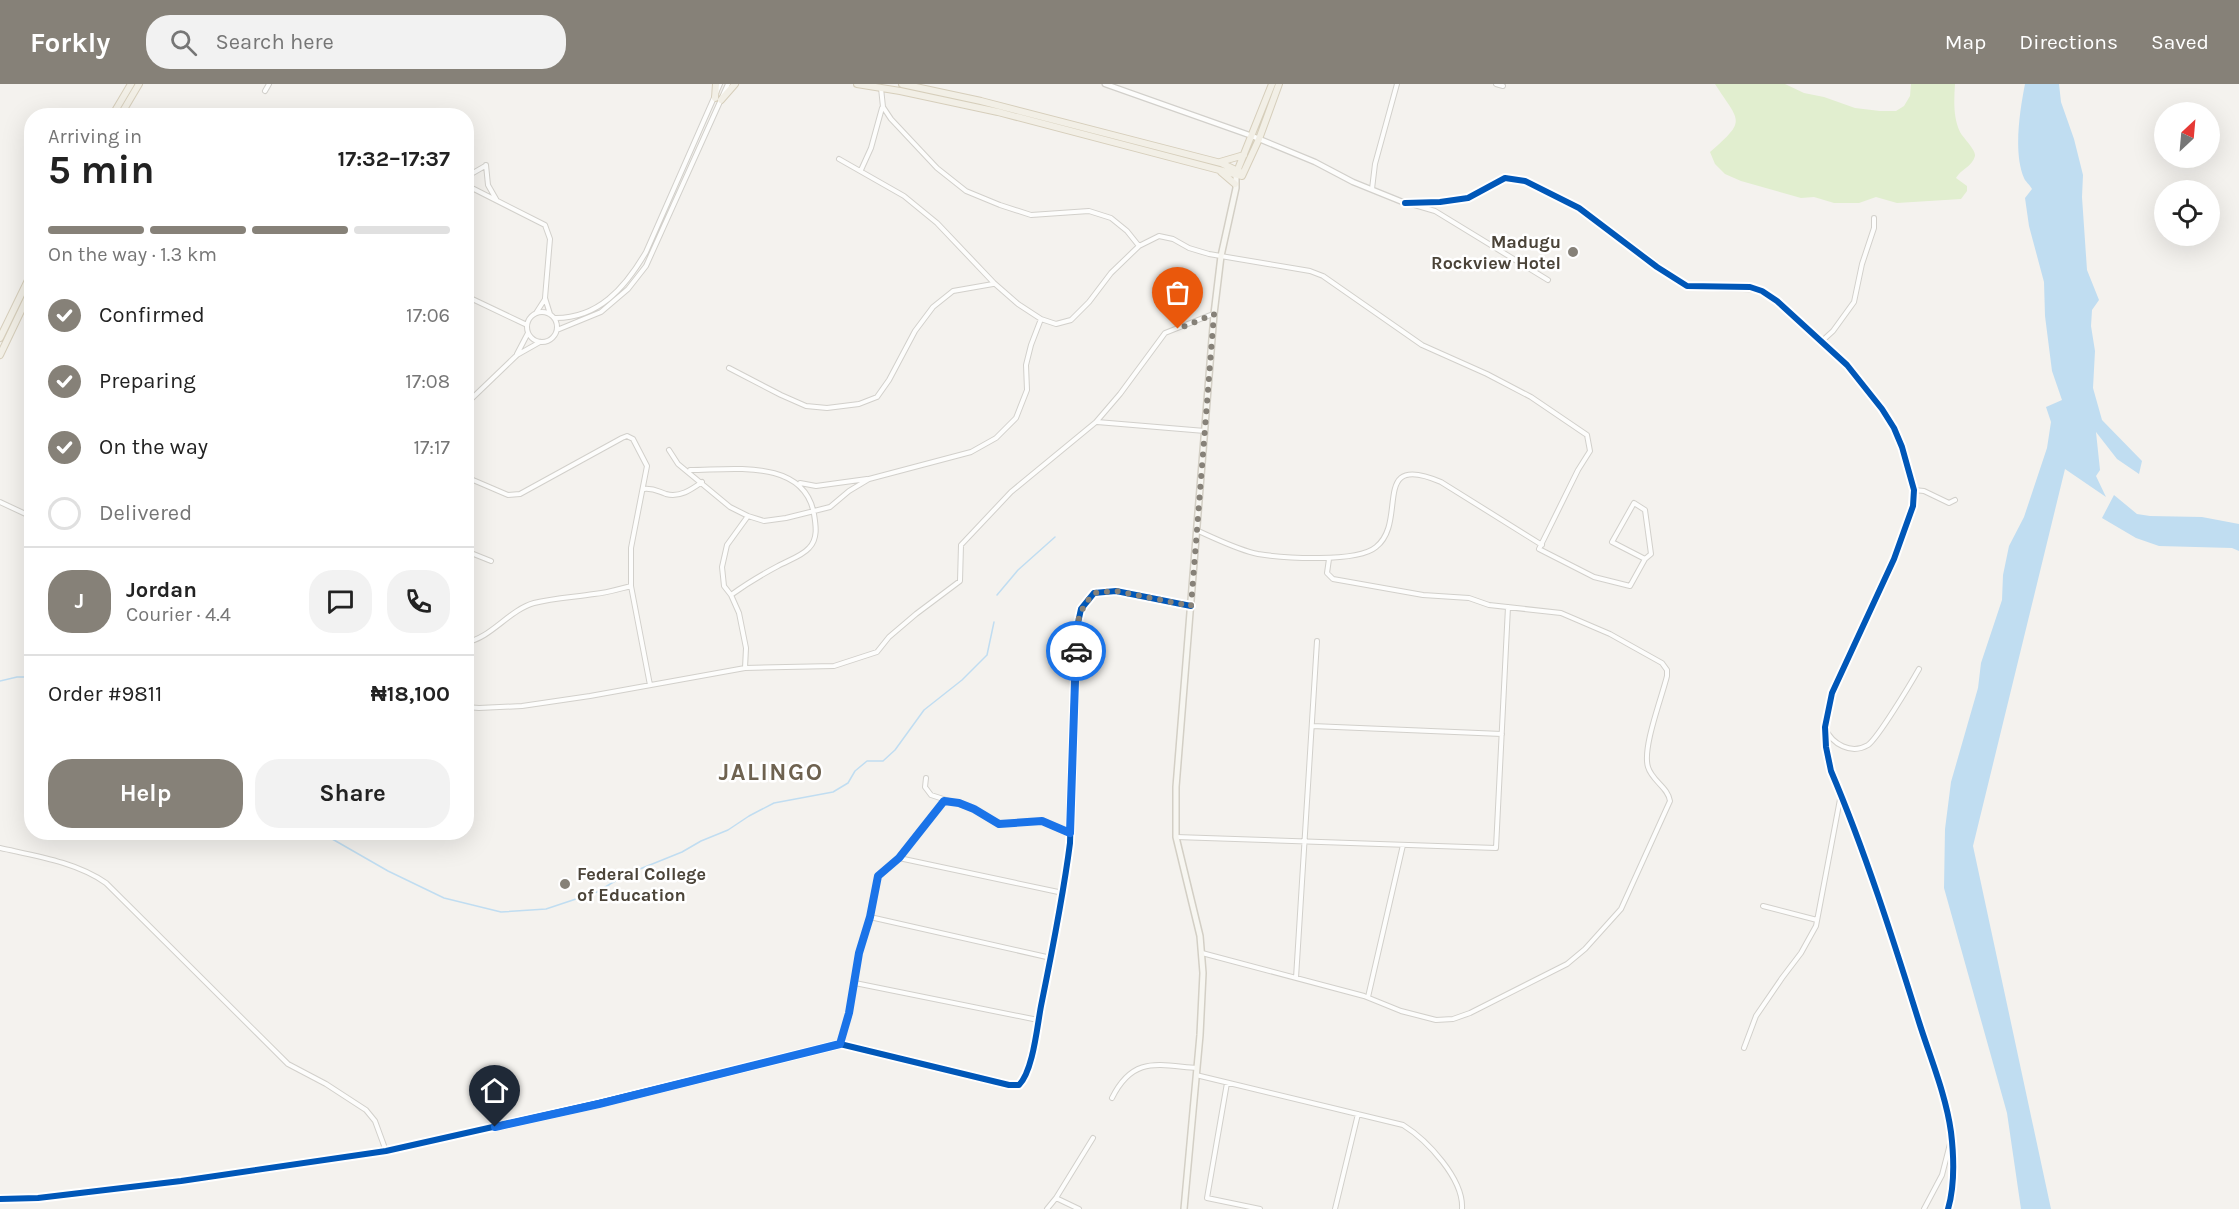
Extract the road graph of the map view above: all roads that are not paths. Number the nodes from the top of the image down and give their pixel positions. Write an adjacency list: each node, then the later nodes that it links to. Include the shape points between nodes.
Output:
1 (131, 84): 20 (main road)
2 (139, 84): 21 (main road)
3 (269, 84): 17 (street)
4 (716, 84): 18 (main road)
5 (720, 84): 18 (street)
6 (728, 84): 18 (street)
7 (735, 84): 18 (main road)
8 (857, 84): 16 (main road)
9 (902, 84): 26 (main road, via 981,101)
10 (1105, 84): 22 (street)
11 (1272, 84): 22 (main road)
12 (1279, 84): 23 (main road)
13 (1396, 84): 32 (street)
14 (1496, 84): 15 (street)
15 (1503, 86)
16 (880, 87): 19 (street); 26 (main road)
17 (265, 91)
18 (718, 99): 46 (street, via 633,273 599,306 576,317); 49 (street, via 652,254 638,276 601,312)
19 (883, 107): 27 (street); 36 (street, via 922,154 966,191 1031,215 1089,211 1111,218)
20 (117, 108)
21 (125, 108)
22 (1252, 135): 23 (street); 24 (main road)
23 (1259, 139): 29 (main road); 32 (street)
24 (1244, 155): 26 (main road); 29 (main road)
25 (839, 159): 27 (street)
26 (1219, 166): 29 (main road); 30 (main road)
27 (861, 170): 39 (street, via 904,196 937,223)
28 (474, 172): 33 (street, via 486,165 488,185)
29 (1240, 174): 30 (main road)
30 (1235, 186): 37 (main road)
31 (474, 189): 33 (street)
32 (1372, 189): 34 (street)
33 (496, 200): 41 (street, via 545,225 550,239)
34 (1405, 202): 38 (street, via 1435,211); 52 (street, via 1468,198 1505,178 1525,182 1590,215 1678,282 1698,287 1757,289 1777,301)
35 (1874, 219): 52 (street, via 1854,302)
36 (1139, 246): 37 (street, via 1159,236); 47 (street, via 1071,320 1056,324)
37 (1221, 256): 45 (main road); 74 (street, via 1323,276 1422,345 1531,397 1587,435 1590,451)
38 (1548, 280)
39 (994, 284): 47 (street); 56 (street, via 953,291 933,307 877,397 859,404 806,406)
40 (24, 288): 51 (main road)
41 (545, 298): 44 (street); 46 (street)
42 (474, 300): 48 (street)
43 (24, 305): 54 (main road)
44 (536, 313): 46 (street); 48 (street)
45 (1214, 314): 58 (street, via 1165,333); 59 (main road)
46 (552, 316): 49 (street)
47 (1041, 319): 62 (street, via 1026,365 1027,390 1016,418 996,438 971,452)
48 (527, 325): 50 (street)
49 (557, 330): 53 (street, via 551,340)
50 (528, 333): 53 (street); 55 (street)
51 (0, 338)
52 (1822, 341): 67 (street, via 1847,365 1894,428)
53 (540, 342): 55 (street)
54 (0, 355)
55 (517, 355): 57 (street)
56 (729, 368)
57 (474, 396)
58 (1096, 422): 59 (street); 85 (street, via 1011,492 977,527 961,545 960,582 916,614 877,652 834,666)
59 (1205, 430): 73 (main road)
60 (669, 450): 61 (street, via 678,464)
61 (688, 470): 64 (street); 65 (street, via 749,468)
62 (869, 479): 65 (street, via 816,486); 70 (street, via 830,507)
63 (474, 480): 66 (street, via 508,495 520,494 627,436 633,439 647,466)
64 (702, 482): 66 (street, via 677,496 656,488); 72 (street, via 730,507)
65 (799, 483): 70 (street, via 810,497)
66 (644, 489): 79 (street, via 631,548)
67 (1914, 490): 68 (street, via 1924,490 1949,503); 90 (street, via 1907,527 1832,693)
68 (1955, 501)
69 (0, 502): 71 (street)
70 (814, 512): 72 (street, via 764,522); 80 (street, via 816,539 808,549)
71 (24, 513)
72 (748, 516): 80 (street, via 727,545 722,567 724,586)
73 (1198, 531): 76 (street, via 1258,554); 81 (main road)
74 (1542, 545): 76 (street, via 1441,482 1414,474 1403,475 1394,484 1391,524 1376,548 1360,556); 77 (street, via 1539,549 1594,577 1630,586)
75 (474, 554): 78 (street)
76 (1329, 559): 82 (street, via 1327,573 1333,579)
77 (1646, 559): 77 (street, via 1612,542 1634,503 1646,510 1651,554)
78 (491, 561)
79 (631, 586): 83 (street, via 535,603 515,610); 87 (street)
80 (731, 595): 85 (street, via 743,632)
81 (1191, 606): 95 (street, via 1116,591 1094,593 1081,609 1076,632); 96 (main road, via 1176,787)
82 (1508, 607): 91 (street); 109 (street, via 1561,613 1578,619 1662,663 1667,676 1646,759 1650,772 1669,795 1668,808 1621,909 1567,964 1453,1019 1418,1016)
83 (474, 640)
84 (1317, 641): 89 (street)
85 (745, 668): 87 (street)
86 (1919, 669): 90 (street, via 1869,744 1854,749 1839,745)
87 (650, 685): 88 (street, via 522,706)
88 (474, 708)
89 (1312, 726): 91 (street); 97 (street)
90 (1825, 727): 93 (street, via 1827,753)
91 (1502, 734): 98 (street, via 1496,848)
92 (926, 778): 94 (street, via 931,795)
93 (1841, 794): 104 (street); 119 (street, via 1910,992 1943,1098)
94 (944, 801): 95 (street, via 974,809 999,824 1042,821); 100 (street)
95 (1070, 833): 101 (street)
96 (1176, 837): 97 (street); 105 (main road)
97 (1305, 842): 98 (street); 107 (street)
98 (1403, 845): 109 (street)
99 (0, 848): 120 (street, via 56,861 91,873 106,883 288,1064 366,1110 375,1121)
100 (899, 858): 101 (street); 103 (street, via 878,876)
101 (1063, 892): 106 (street)
102 (1763, 906): 104 (street)
103 (870, 917): 106 (street); 108 (street)
104 (1817, 920): 112 (street, via 1801,954 1756,1016)
105 (1202, 954): 107 (street); 113 (main road, via 1203,1003)
106 (1051, 958): 110 (street)
107 (1296, 978): 109 (street)
108 (855, 983): 110 (street); 111 (street)
109 (1368, 997)
110 (1038, 1020): 111 (street, via 1025,1079 1019,1085)
111 (840, 1044): 120 (street, via 599,1104)
112 (1744, 1048)
113 (1197, 1068): 114 (main road); 116 (street, via 1141,1066 1128,1073)
114 (1197, 1076): 115 (street); 125 (main road)
115 (1227, 1083): 117 (street); 126 (street, via 1207,1198)
116 (1112, 1098)
117 (1358, 1114): 127 (street); 128 (street, via 1403,1125 1417,1134 1457,1184)
118 (1093, 1138): 121 (street)
119 (1951, 1139): 129 (street, via 1942,1175); 130 (street, via 1952,1194)
120 (386, 1151): 122 (street, via 181,1181)
121 (1056, 1198): 123 (street); 124 (street)
122 (0, 1199)
123 (1047, 1209)
124 (1078, 1209)
125 (1184, 1209)
126 (1260, 1209)
127 (1335, 1209)
128 (1462, 1209)
129 (1924, 1209)
130 (1948, 1209)

